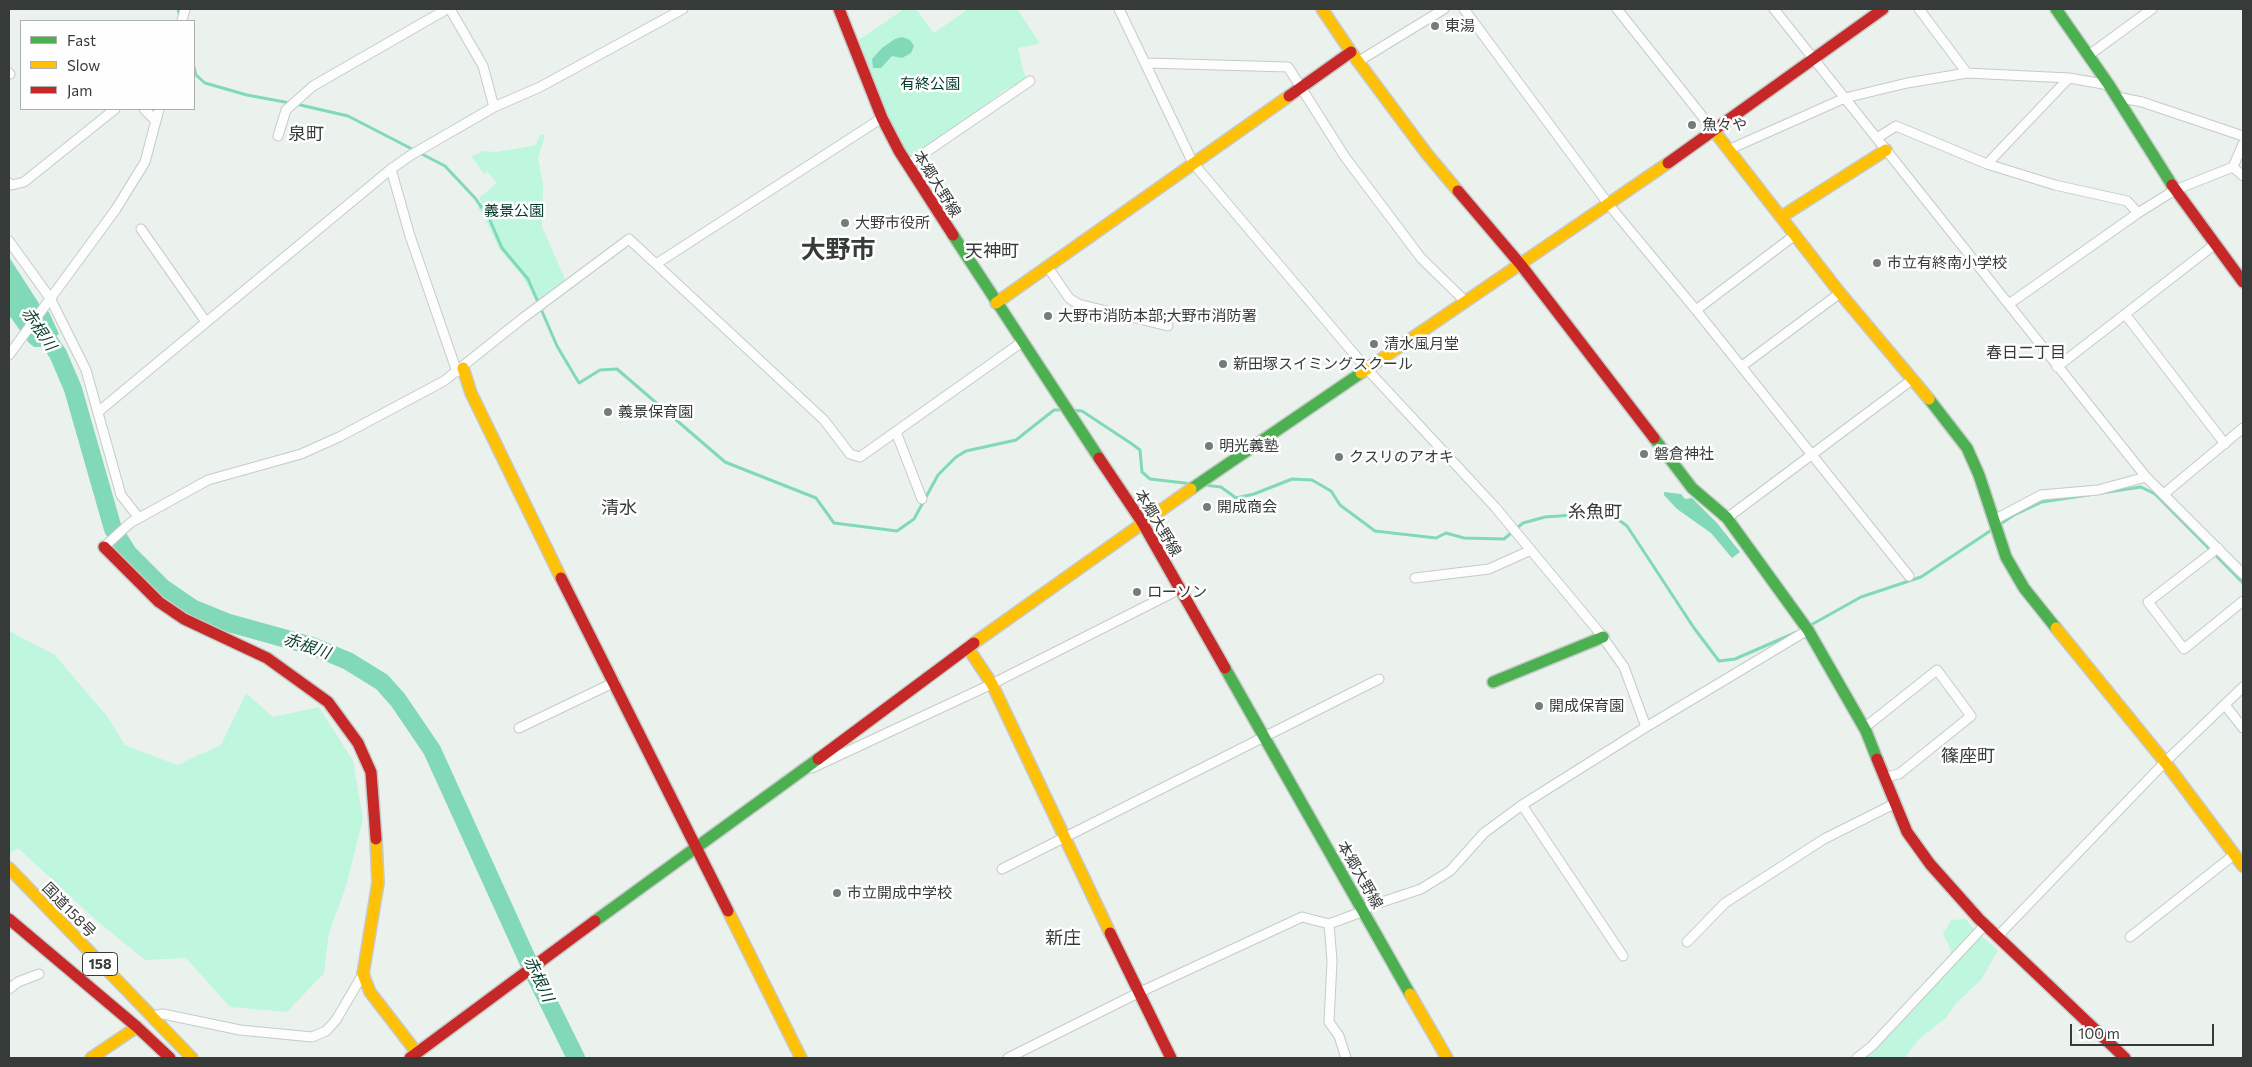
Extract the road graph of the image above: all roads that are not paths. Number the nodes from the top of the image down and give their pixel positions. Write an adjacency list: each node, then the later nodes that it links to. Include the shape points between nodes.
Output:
1 (448, 9): 26 (street, via 483,66); 33 (street, via 312,86 286,110)
2 (683, 9): 26 (street, via 540,87)
3 (839, 9): 30 (main road, 本郷大野線)
4 (1119, 9): 18 (street)
5 (1322, 9): 14 (main road)
6 (1444, 9): 17 (street)
7 (1464, 9): 47 (street)
8 (1617, 9): 32 (street)
9 (1774, 9): 16 (street)
10 (1883, 9): 16 (main road)
11 (1919, 9): 19 (street)
12 (2056, 9): 15 (main road)
13 (2152, 9): 15 (street)
14 (1351, 52): 17 (main road); 23 (main road)
15 (2089, 55): 22 (main road)
16 (1813, 58): 24 (street); 32 (main road)
17 (1359, 61): 55 (main road, via 1427,154)
18 (1147, 63): 23 (street, via 1288,67); 39 (street)
19 (1967, 73): 20 (street); 24 (street)
20 (2069, 78): 22 (street); 40 (street)
21 (1030, 81): 41 (street)
22 (2109, 85): 25 (main road)
23 (1301, 87): 39 (main road); 60 (street, via 1345,157 1421,258)
24 (1845, 98): 35 (street); 37 (street)
25 (2117, 98): 34 (street, via 2142,102); 46 (main road)
26 (494, 107): 43 (street)
27 (114, 110): 45 (street, via 24,182 12,185)
28 (145, 110): 31 (street)
29 (159, 110): 31 (street)
30 (882, 118): 41 (main road, 本郷大野線); 54 (street)
31 (155, 120): 59 (street, via 145,162 116,209)
32 (1714, 132): 37 (main road); 47 (main road)
33 (278, 136)
34 (2243, 136)
35 (1877, 138): 38 (street); 40 (street, via 1896,126)
36 (2243, 144): 42 (street)
37 (1728, 150): 49 (main road)
38 (1886, 150): 49 (main road); 62 (street)
39 (1193, 163): 56 (main road); 71 (street)
40 (1987, 164): 48 (street, via 2055,185 2127,201)
41 (907, 165): 61 (main road, 本郷大野線)
42 (2233, 168): 44 (street); 46 (street)
43 (391, 169): 65 (street); 72 (street, via 410,236)
44 (2243, 176)
45 (9, 182)
46 (2175, 190): 48 (street); 53 (main road)
47 (1609, 204): 55 (main road); 63 (street)
48 (2138, 213): 62 (street)
49 (1781, 217): 51 (main road)
50 (141, 229): 65 (street)
51 (1795, 235): 58 (main road); 63 (street)
52 (9, 240): 59 (street)
53 (2214, 245): 57 (main road); 64 (street)
54 (656, 264): 72 (street, via 629,239 523,318); 76 (street, via 824,420 850,454 860,457)
55 (1522, 265): 60 (main road); 83 (main road, via 1692,488)
56 (1047, 266): 61 (main road); 66 (street, via 1069,298 1078,304)
57 (2243, 282)
58 (1840, 293): 69 (street); 73 (main road)
59 (47, 301): 68 (street); 74 (street, via 86,370)
60 (1466, 302): 71 (main road)
61 (996, 303): 67 (main road, 本郷大野線)
62 (2009, 304): 70 (street)
63 (1696, 310): 69 (street)
64 (2125, 314): 70 (street); 77 (street)
65 (206, 322): 74 (street)
66 (1168, 326)
67 (1022, 342): 76 (street); 85 (main road, 本郷大野線)
68 (9, 355)
69 (1742, 366): 78 (street)
70 (2057, 367): 79 (street)
71 (1366, 368): 85 (main road); 88 (street)
72 (460, 370): 82 (street, via 414,399 339,437 301,454 208,480); 98 (main road)
73 (1913, 379): 78 (street); 84 (main road, via 1966,448 1979,474)
74 (98, 412): 82 (street, via 121,495)
75 (2243, 428): 77 (street)
76 (896, 432): 81 (street)
77 (2225, 444): 80 (street)
78 (1812, 455): 83 (street); 90 (street)
79 (2146, 477): 80 (street); 84 (street, via 2098,490 2041,495)
80 (2165, 493): 87 (street)
81 (922, 499)
82 (139, 518): 86 (street)
83 (1727, 518): 94 (main road)
84 (1994, 520): 108 (main road, via 2006,557 2024,588)
85 (1142, 522): 92 (main road, 本郷大野線); 96 (main road)
86 (106, 545): 128 (main road, via 159,602 184,619 267,658 328,702 358,743 371,772 378,883)
87 (2218, 548): 89 (street); 93 (street, via 2148,602 2184,649)
88 (1531, 550): 91 (street, via 1489,568); 95 (street)
89 (2243, 574)
90 (1909, 576)
91 (1415, 578)
92 (1180, 589): 100 (street); 107 (main road, 本郷大野線)
93 (2243, 602)
94 (1808, 630): 103 (street); 105 (main road)
95 (1603, 637): 99 (main road); 103 (street, via 1624,667)
96 (968, 648): 100 (main road); 109 (main road)
97 (1379, 679): 107 (street)
98 (614, 682): 104 (street); 114 (main road)
99 (1493, 682)
100 (992, 684): 109 (street); 113 (main road)
101 (2243, 687): 102 (street)
102 (2225, 705): 106 (street); 108 (street)
103 (1646, 727): 112 (street)
104 (520, 728)
105 (1864, 728): 110 (main road); 110 (street, via 1937,670 1971,716 1899,774)
106 (2243, 728)
107 (1264, 736): 113 (street); 119 (main road, 本郷大野線)
108 (2165, 762): 115 (main road); 123 (street)
109 (798, 774): 114 (main road)
110 (1886, 777): 111 (main road)
111 (1896, 803): 122 (main road, via 1907,832 1930,864); 125 (street, via 1824,839 1725,903)
112 (1522, 805): 119 (street, via 1484,833 1450,871 1421,889 1370,906); 126 (street)
113 (1064, 837): 118 (street); 130 (main road)
114 (696, 846): 133 (main road); 137 (main road)
115 (2235, 854): 116 (main road); 124 (street)
116 (2243, 866)
117 (9, 868): 131 (main road, 国道158号 / 158)
118 (1002, 869)
119 (1364, 911): 121 (street); 141 (main road, 本郷大野線)
120 (9, 919): 132 (main road, 158)
121 (1329, 924): 130 (street, via 1302,916); 140 (street, via 1332,961 1329,1022 1339,1036)
122 (1985, 925): 123 (main road); 142 (street)
123 (1998, 936): 143 (main road)
124 (2130, 937)
125 (1687, 942)
126 (1623, 956)
127 (39, 974): 129 (street)
128 (362, 974): 131 (street, via 336,1020 326,1031 312,1037 240,1030 163,1014); 133 (main road, via 370,992)
129 (9, 989)
130 (1138, 993): 138 (street); 139 (main road)
131 (151, 1016): 136 (main road, 国道158号 / 158)
132 (137, 1027): 134 (main road); 135 (main road, 158)
133 (413, 1056)
134 (91, 1058)
135 (170, 1058)
136 (192, 1058)
137 (801, 1058)
138 (1008, 1058)
139 (1171, 1058)
140 (1346, 1058)
141 (1447, 1058)
142 (1857, 1058)
143 (2125, 1058)

